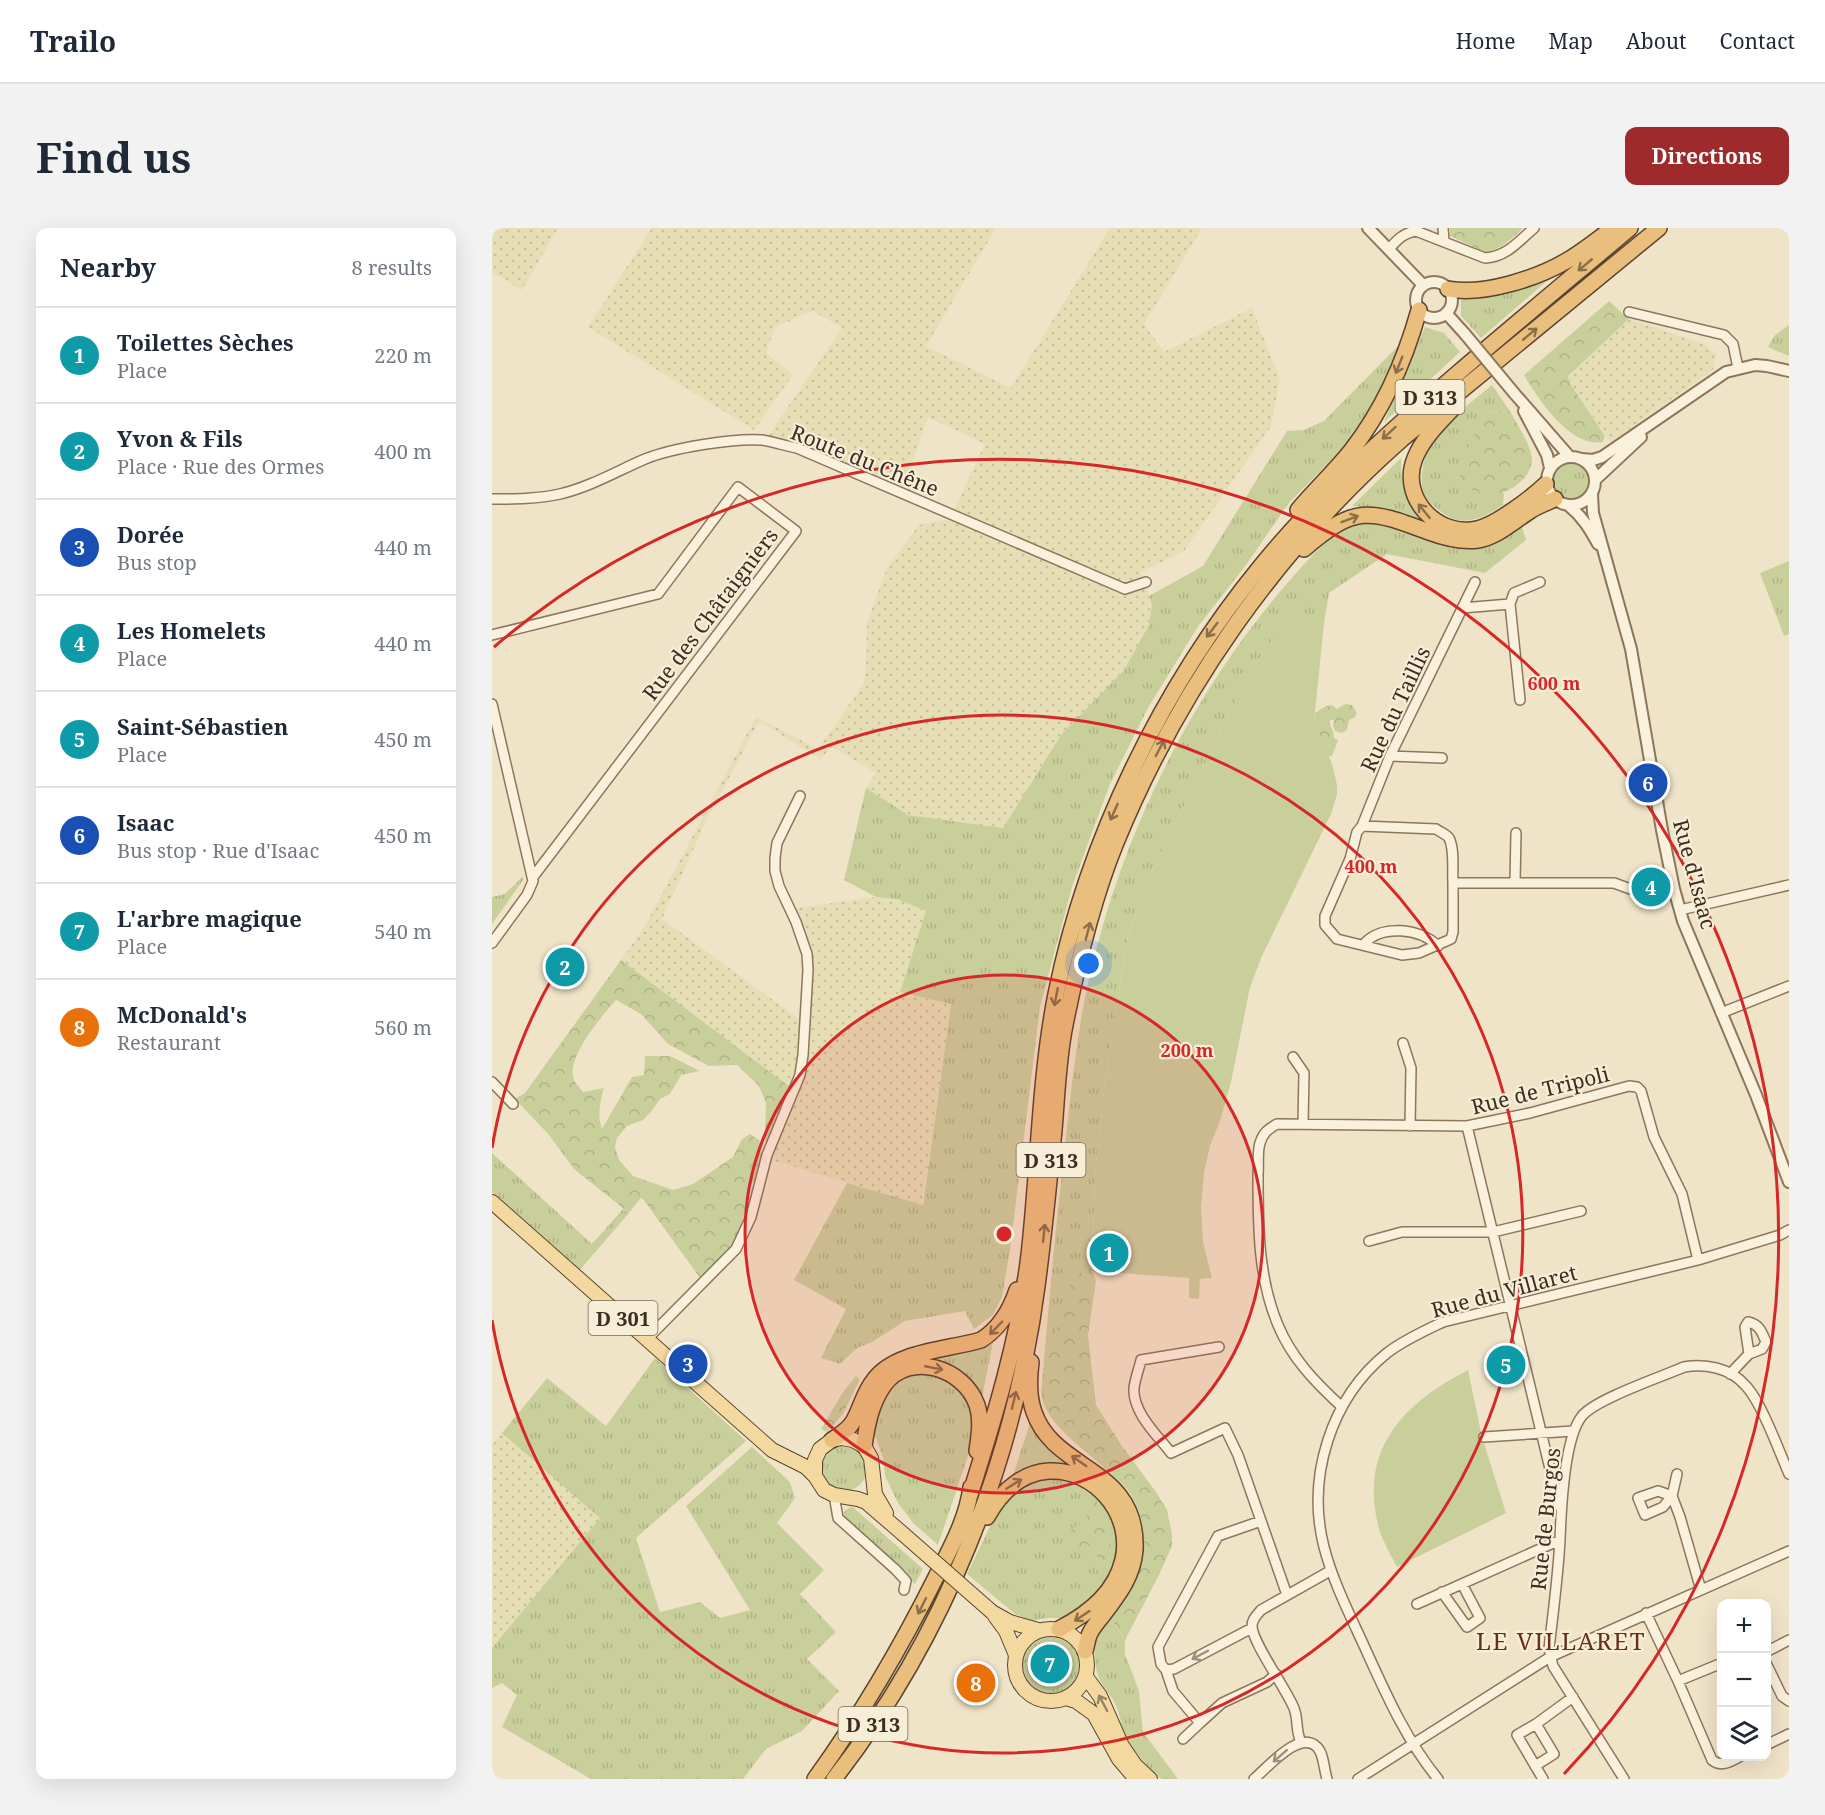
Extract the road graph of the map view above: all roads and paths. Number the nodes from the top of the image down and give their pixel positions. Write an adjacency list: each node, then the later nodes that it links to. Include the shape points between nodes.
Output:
1 (1368, 228): 8 (street)
2 (1443, 228): 7 (street)
3 (1533, 228): 7 (street, via 1496,257 1485,258)
4 (1613, 228): 10 (highway, via 1549,270 1492,287)
5 (1630, 228): 27 (highway, D 313, one-way to 27, via 1383,438)
6 (1659, 228): 16 (highway, D 313, one-way to 6)
7 (1444, 241): 8 (street, via 1408,232)
8 (1389, 249): 9 (street)
9 (1423, 285): 10 (street, via 1434,281); 11 (street, via 1416,299)
10 (1448, 289): 13 (street, via 1452,299)
11 (1419, 310): 13 (street, via 1435,318); 27 (highway, D 313, one-way to 27, via 1398,369 1371,424 1287,524)
12 (1629, 312): 14 (street, via 1724,335 1733,344)
13 (1446, 313): 17 (street, bridge)
14 (1738, 368): 15 (street, via 1767,366); 18 (street, via 1726,372)
15 (1789, 371)
16 (1485, 372): 23 (highway, D 313, one-way to 16, via 1489,525 1469,531 1438,524 1418,503 1411,475 1415,457 1428,435); 29 (highway, D 313, via 1367,469)
17 (1514, 393): 19 (street); 21 (street, via 1547,454)
18 (1656, 422): 20 (street, via 1602,457); 22 (street)
19 (1569, 456): 20 (street); 21 (street)
20 (1582, 459): 22 (street, via 1589,464)
21 (1550, 468): 23 (street)
22 (1595, 480): 24 (street)
23 (1546, 484): 26 (street)
24 (1592, 494): 26 (street, via 1582,503); 28 (street, Rue d'Isaac, via 1593,513)
25 (492, 499): 30 (street, Route du Chêne, via 561,494 665,453 762,440 797,448 1125,589)
26 (1562, 502): 28 (street, Rue d'Isaac, via 1589,528); 29 (highway, D 313, one-way to 26, via 1321,535 1362,514 1386,517 1449,539 1480,540 1533,509)
27 (1261, 565): 67 (highway, D 313, one-way to 67, via 1205,639 1170,697 1116,807 1081,897 1056,992 1046,1049)
28 (1610, 569): 47 (street, Rue d'Isaac, via 1631,649)
29 (1270, 579): 69 (highway, D 313, one-way to 29, via 1064,1029 1094,906 1115,845 1175,718 1199,677)
30 (1146, 582)
31 (1475, 582): 34 (street, Rue du Taillis)
32 (1540, 582): 33 (street, via 1514,593)
33 (1510, 603): 34 (street); 36 (street)
34 (1462, 609): 38 (street, Rue du Taillis)
35 (492, 634): 43 (street, Rue des Châtaigniers, via 658,594 738,487 796,531)
36 (1520, 700)
37 (492, 704): 43 (street)
38 (1390, 756): 39 (street); 41 (street, Rue du Taillis)
39 (1442, 758)
40 (800, 796): 71 (street, via 777,843 775,858 779,886 807,954 800,1075 767,1155 751,1217 736,1249)
41 (1362, 826): 45 (street, via 1436,830 1444,834 1451,847); 50 (street, Rue du Taillis, via 1325,916 1325,925 1337,939)
42 (1516, 833): 44 (street)
43 (533, 879): 49 (street, via 527,896)
44 (1515, 882): 45 (street); 47 (street, via 1614,884 1644,894)
45 (1453, 883): 51 (street, via 1453,932 1451,939)
46 (1789, 885): 48 (street)
47 (1674, 889): 48 (street, Rue d'Isaac)
48 (1680, 910): 53 (street, Rue d'Isaac)
49 (492, 943)
50 (1364, 944): 51 (street, via 1402,955); 51 (street, via 1383,932 1400,931 1430,938)
51 (1438, 946)
52 (1789, 986): 53 (street)
53 (1721, 1013): 61 (street, Rue d'Isaac)
54 (1403, 1043): 59 (street, via 1411,1068)
55 (1293, 1057): 58 (street, via 1304,1073)
56 (492, 1082): 57 (street)
57 (513, 1104)
58 (1303, 1123): 59 (street, Rue de Tripoli); 75 (street, Rue de Tripoli, via 1277,1124 1266,1129 1259,1145 1258,1228 1265,1280 1277,1324 1293,1353 1306,1373)
59 (1410, 1126): 60 (street, Rue de Tripoli)
60 (1467, 1126): 64 (street); 68 (street, Rue de Tripoli, via 1629,1086 1637,1088 1654,1137 1682,1194)
61 (1788, 1179)
62 (492, 1202): 71 (main road, D 301)
63 (1581, 1211): 64 (street)
64 (1493, 1232): 66 (street, via 1402,1232); 70 (street)
65 (1786, 1233): 68 (street, Rue du Villaret)
66 (1369, 1241)
67 (1029, 1257): 80 (highway, one-way to 80, via 1013,1303 989,1335 884,1368 867,1391 852,1423); 86 (highway, D 313, via 1000,1401)
68 (1698, 1260): 70 (street, Rue du Villaret)
69 (1037, 1292): 93 (highway, D 313, one-way to 69, via 1008,1425); 108 (highway, one-way to 69, via 1090,1632 1126,1584 1135,1535 1130,1513 1115,1490 1061,1449 1033,1411 1029,1390)
70 (1511, 1306): 75 (street, Rue du Villaret, via 1443,1322 1407,1340 1373,1367); 77 (street)
71 (647, 1339): 79 (main road, D 301)
72 (1219, 1347): 89 (street, via 1141,1360 1134,1389 1136,1402 1171,1453 1225,1428)
73 (1749, 1354): 74 (street)
74 (1730, 1374): 76 (street, Rue de Burgos, via 1710,1366 1684,1367 1597,1404 1583,1415); 83 (street, Rue de Burgos, via 1745,1384 1755,1400)
75 (1342, 1407): 94 (street, Rue du Villaret, via 1326,1444 1320,1483 1319,1518)
76 (1573, 1431): 77 (street); 88 (street, Rue de Burgos)
77 (1541, 1433): 78 (street); 88 (street)
78 (1484, 1437)
79 (764, 1442): 80 (main road, D 301, via 794,1454); 84 (main road, D 301)
80 (826, 1445): 81 (main road, via 842,1438); 84 (main road, via 815,1460)
81 (864, 1446): 85 (main road, via 871,1458); 86 (highway, one-way to 86, via 874,1402 884,1384 905,1369 918,1366 947,1371 969,1390 978,1408 980,1423)
82 (1677, 1474): 97 (street, via 1672,1496)
83 (1789, 1474)
84 (815, 1476): 87 (main road, via 820,1486)
85 (872, 1476): 87 (main road, via 857,1494); 90 (main road, via 878,1503)
86 (970, 1495): 129 (highway, D 313, one-way to 129, via 956,1537 915,1620)
87 (840, 1496): 90 (main road, via 871,1505); 96 (street, via 837,1518 896,1570 906,1581)
88 (1560, 1511): 91 (street, Rue de Burgos)
89 (1262, 1521): 99 (street); 112 (street, via 1218,1536 1158,1647)
90 (902, 1533): 101 (main road, bridge)
91 (1560, 1540): 95 (street); 110 (street, Rue de Burgos)
92 (1789, 1551): 97 (street)
93 (960, 1567): 104 (highway, one-way to 104, via 995,1502 1011,1485 1032,1475 1055,1471 1090,1482 1111,1500 1122,1523 1122,1562 1103,1598); 130 (highway, D 313, via 910,1667)
94 (1330, 1571): 99 (street); 126 (street, Rue du Villaret)
95 (1462, 1584): 98 (street); 98 (street, via 1480,1618 1467,1628)
96 (904, 1590)
97 (1701, 1590): 102 (street)
98 (1442, 1592): 100 (street)
99 (1287, 1595): 103 (street, via 1261,1610 1253,1619)
100 (1417, 1604)
101 (992, 1612): 105 (main road, via 1010,1623); 109 (main road)
102 (1646, 1613): 110 (street); 116 (street)
103 (1252, 1628): 112 (street, one-way to 112); 114 (street)
104 (1059, 1629): 105 (main road); 108 (main road, via 1070,1633)
105 (1038, 1630): 109 (main road, via 1028,1636)
106 (1789, 1640): 107 (street)
107 (1771, 1650)
108 (1085, 1651): 115 (main road)
109 (1016, 1655): 118 (main road, via 1017,1677 1027,1692 1043,1701)
110 (1550, 1657): 117 (street); 126 (street)
111 (1717, 1665): 116 (street)
112 (1166, 1670): 120 (street, via 1173,1691)
113 (1771, 1672): 119 (street, via 1782,1696)
114 (1276, 1674): 120 (street, via 1222,1703); 124 (street, via 1294,1707)
115 (1086, 1677): 118 (main road); 132 (main road, one-way to 115, via 1122,1746 1100,1696)
116 (1678, 1681): 127 (street, via 1712,1760 1723,1765)
117 (1573, 1697): 121 (street); 138 (street)
118 (1066, 1698): 131 (main road, via 1094,1714 1119,1759)
119 (1789, 1701)
120 (1200, 1723): 123 (street)
121 (1536, 1724): 128 (street, via 1554,1754); 128 (street, via 1517,1735)
122 (1789, 1734): 125 (street)
123 (1183, 1739)
124 (1301, 1742): 133 (street, one-way to 133); 134 (street, via 1316,1746)
125 (1771, 1743)
126 (1412, 1744): 135 (street); 136 (street, Rue du Villaret)
127 (1731, 1761)
128 (1535, 1766): 137 (street)
129 (815, 1779)
130 (834, 1779)
131 (1136, 1779)
132 (1150, 1779)
133 (1254, 1779)
134 (1327, 1779)
135 (1358, 1779)
136 (1438, 1779)
137 (1543, 1779)
138 (1624, 1779)

